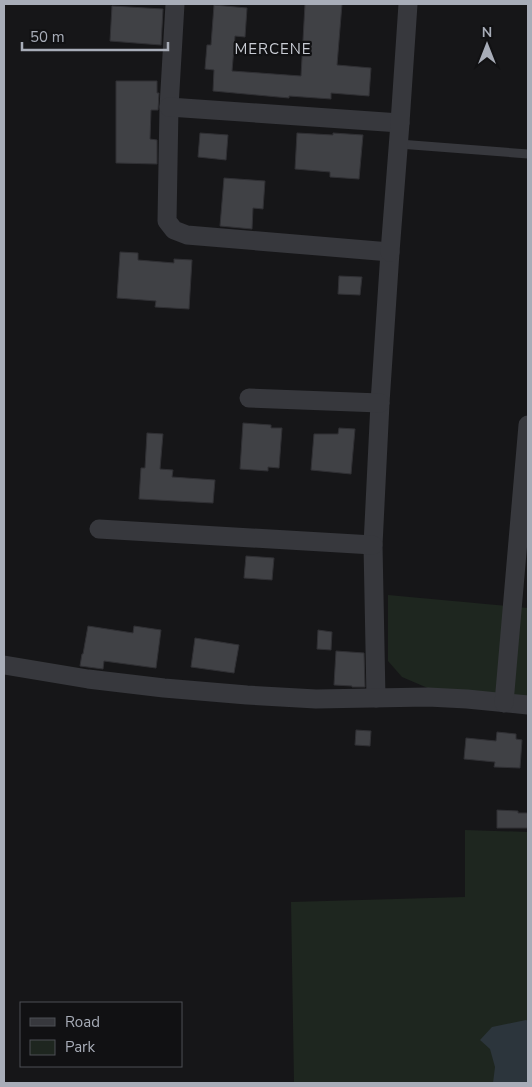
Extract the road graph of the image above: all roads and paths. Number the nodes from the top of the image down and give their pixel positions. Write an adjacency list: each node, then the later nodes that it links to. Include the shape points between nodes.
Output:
1 (175, 4): 3 (street)
2 (408, 4): 4 (street)
3 (169, 107): 4 (street); 7 (street, via 166,221 174,230 187,235)
4 (400, 124): 5 (street)
5 (399, 144): 6 (lane); 7 (street)
6 (528, 154)
7 (390, 252): 9 (street)
8 (249, 398): 9 (street)
9 (380, 403): 12 (street)
10 (528, 425): 15 (street)
11 (99, 529): 12 (street)
12 (373, 545): 14 (street)
13 (4, 665): 14 (street, via 164,688 316,699)
14 (376, 698): 15 (street, via 428,697)
15 (504, 703): 16 (street)
16 (528, 705)

